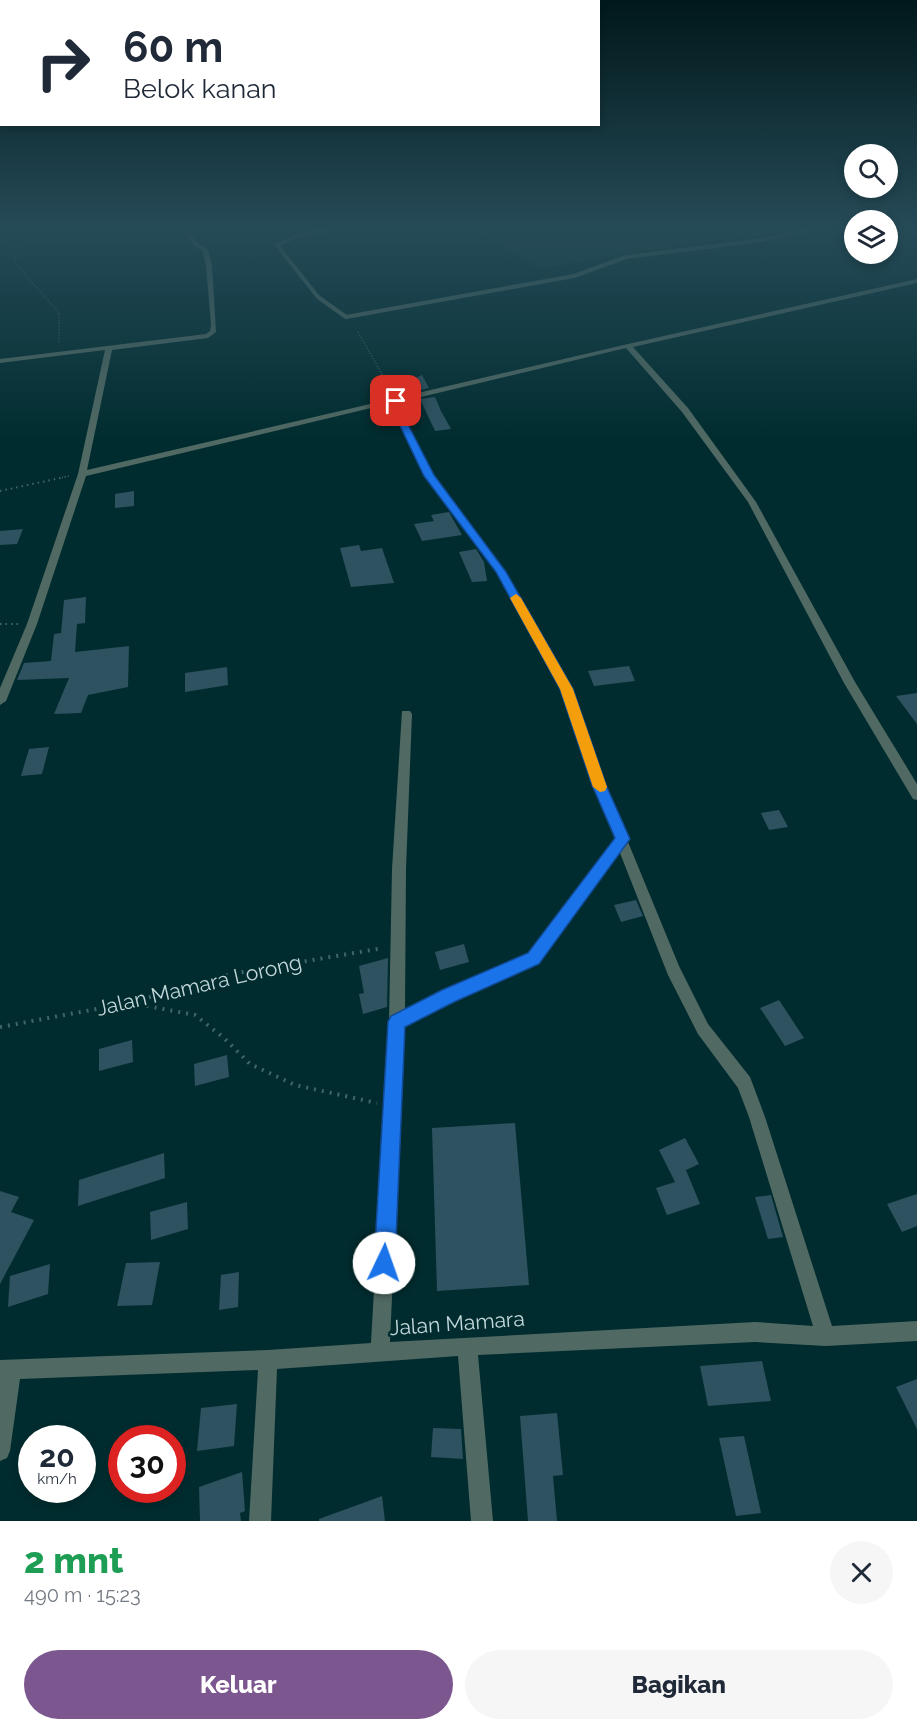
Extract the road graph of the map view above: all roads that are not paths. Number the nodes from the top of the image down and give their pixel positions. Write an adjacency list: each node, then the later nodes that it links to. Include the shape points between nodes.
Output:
1 (211, 298): 6 (street, via 213,332 202,338)
2 (321, 298): 3 (lane, via 335,313 346,317)
3 (452, 298)
4 (842, 298): 5 (street)
5 (628, 346): 8 (street); 12 (street, via 685,410 752,502 849,683)
6 (109, 348): 7 (street); 9 (street)
7 (0, 361)
8 (396, 401): 9 (street); 13 (street, via 397,411 429,476 501,572 566,689 599,785)
9 (82, 474): 10 (street, via 32,624)
10 (0, 701)
11 (406, 714): 14 (street)
12 (917, 795)
13 (623, 839): 14 (street, via 533,958); 16 (street, via 673,970 702,1029 744,1083)
14 (397, 1022): 18 (street)
15 (917, 1331): 16 (street, Jalan Mamara)
16 (826, 1336): 17 (street, Jalan Mamara, via 755,1332)
17 (467, 1346): 18 (street, Jalan Mamara); 23 (street)
18 (380, 1352): 19 (street, Jalan Mamara)
19 (268, 1360): 20 (street, Jalan Mamara); 22 (street)
20 (6, 1370): 21 (street)
21 (0, 1451)
22 (260, 1521)
23 (482, 1521)

